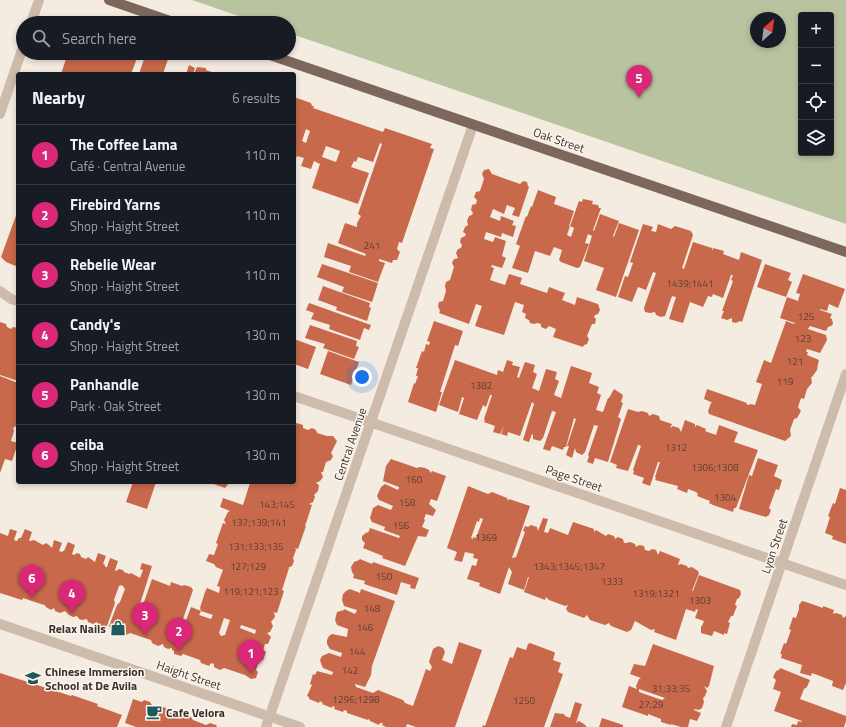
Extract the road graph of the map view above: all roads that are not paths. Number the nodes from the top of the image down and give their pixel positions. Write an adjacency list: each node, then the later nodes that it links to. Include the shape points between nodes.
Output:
1 (39, 0): 3 (street)
2 (109, 0): 4 (main road)
3 (33, 16)
4 (156, 16)
5 (19, 60): 7 (street)
6 (285, 60): 8 (main road, Oak Street)
7 (0, 114)
8 (473, 124): 9 (main road, Oak Street); 14 (street, Central Avenue)
9 (846, 252)
10 (0, 291): 11 (street)
11 (14, 300)
12 (846, 374): 15 (street, Lyon Street)
13 (296, 397): 14 (street, Page Street)
14 (371, 422): 15 (street, Page Street); 18 (street, Central Avenue)
15 (782, 563): 16 (street, Page Street); 21 (street, Lyon Street)
16 (846, 585)
17 (0, 624): 18 (street, Haight Street)
18 (270, 717): 19 (street, Central Avenue); 20 (street, Haight Street)
19 (266, 727)
20 (300, 727)
21 (726, 727)

